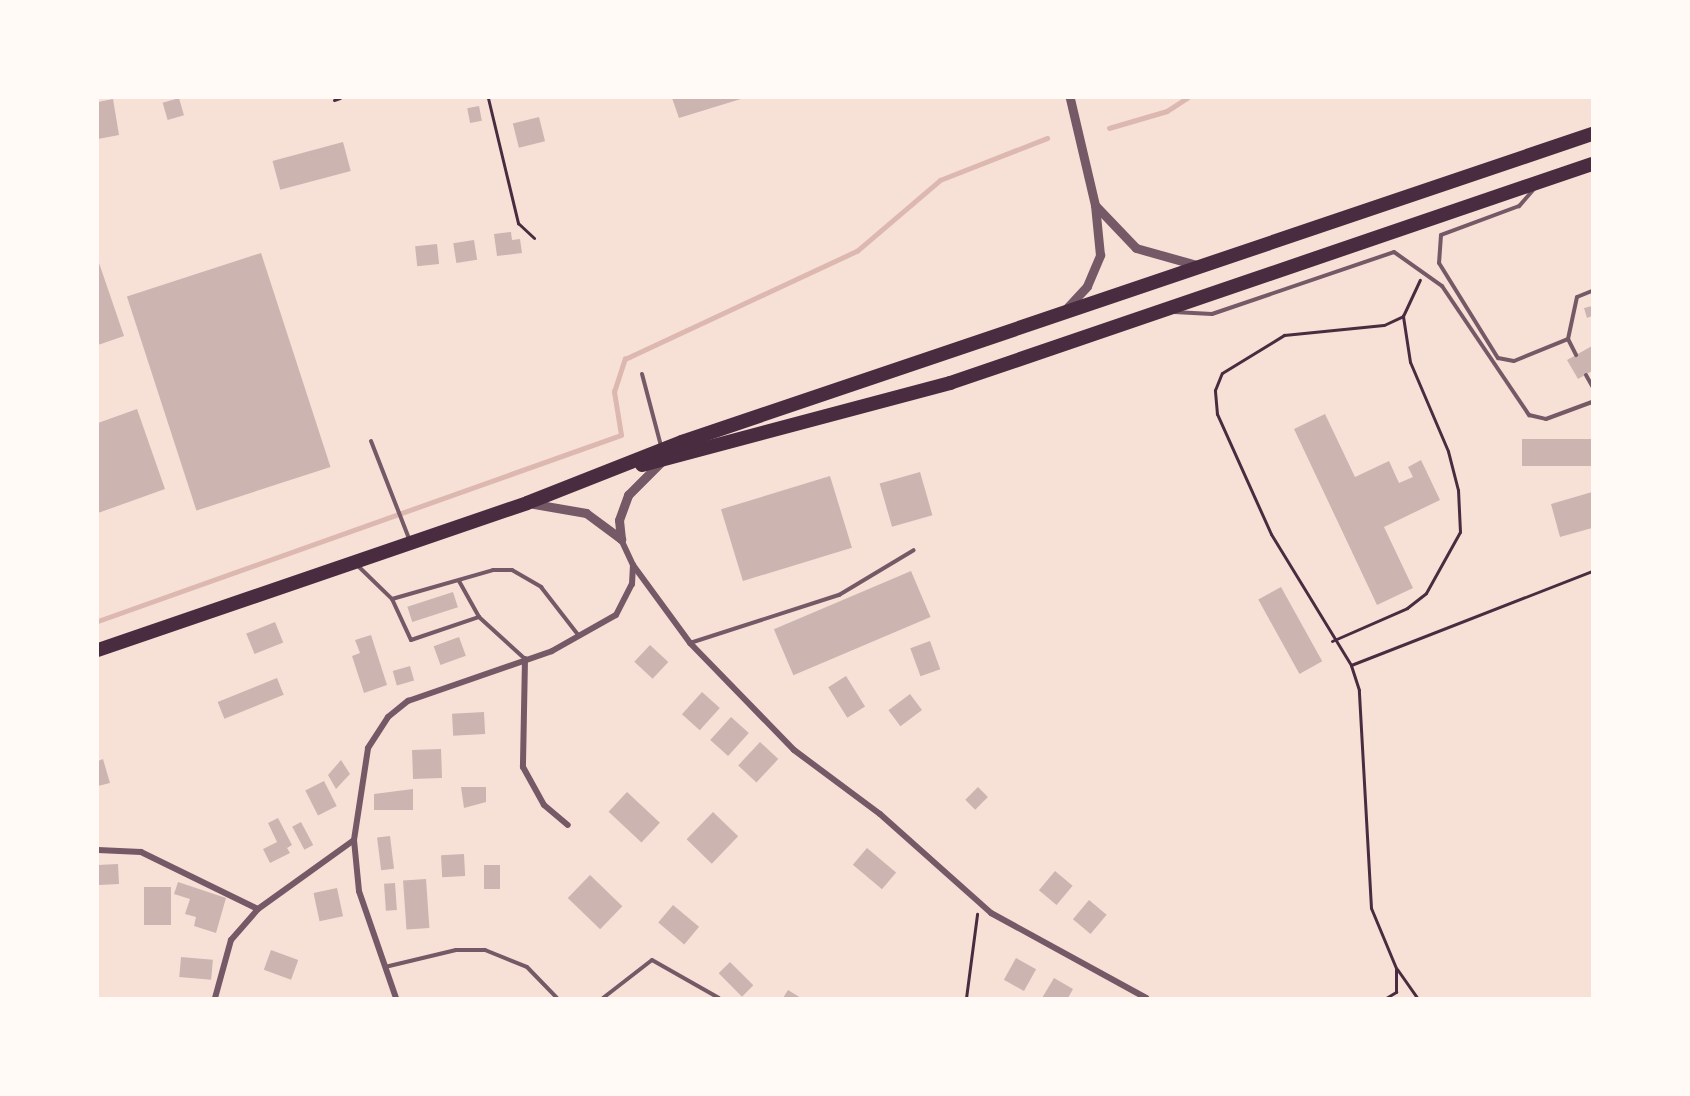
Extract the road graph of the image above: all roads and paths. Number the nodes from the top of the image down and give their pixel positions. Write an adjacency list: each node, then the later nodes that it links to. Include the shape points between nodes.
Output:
1 (340, 98): 4 (path)
2 (488, 98): 9 (path, via 518,223)
3 (1070, 98): 8 (street)
4 (334, 100)
5 (1593, 134): 10 (highway)
6 (1593, 164): 7 (highway)
7 (1544, 178): 14 (highway); 16 (lane, via 1519,206 1441,235 1439,263 1498,358 1514,361)
8 (1095, 205): 10 (street, via 1136,248); 13 (street, via 1100,255 1087,286)
9 (534, 238)
10 (1202, 266): 13 (highway)
11 (1423, 272): 14 (lane, via 1394,252 1212,314); 15 (path); 21 (lane, via 1442,286 1523,411 1546,419)
12 (1593, 291): 16 (lane, via 1577,297)
13 (1064, 311): 23 (highway)
14 (1161, 312): 23 (highway, via 950,383)
15 (1404, 316): 35 (path, via 1410,362 1448,451 1458,490 1460,532 1426,593 1407,608); 35 (path, via 1384,325 1284,335 1222,373 1215,390 1217,414 1271,534)
16 (1568, 339): 17 (lane)
17 (1576, 355)
18 (642, 374): 23 (lane)
19 (1586, 375): 20 (lane)
20 (1593, 386)
21 (1593, 402)
22 (371, 441): 26 (lane)
23 (663, 455): 24 (highway); 25 (street, via 628,495 619,520)
24 (527, 503): 25 (street, via 586,513); 26 (highway)
25 (621, 539): 29 (street)
26 (411, 543): 28 (highway)
27 (914, 550): 36 (lane, via 839,595)
28 (354, 562): 32 (lane); 37 (highway)
29 (633, 565): 34 (street, via 627,602 616,615); 36 (street)
30 (1593, 572): 39 (path)
31 (459, 580): 32 (lane); 33 (lane); 34 (lane, via 493,570 528,575)
32 (392, 599): 33 (lane, via 411,640)
33 (479, 617): 38 (lane)
34 (580, 638): 38 (street)
35 (1332, 641): 39 (path)
36 (690, 643): 43 (street, via 794,750 880,814)
37 (98, 650)
38 (525, 659): 40 (street, via 523,767 543,805); 41 (street, via 408,701 388,717 368,748)
39 (1351, 665): 46 (path, via 1361,711 1371,908)
40 (568, 825)
41 (354, 840): 44 (street); 45 (street, via 359,891)
42 (98, 850): 44 (street, via 141,852)
43 (977, 900): 52 (path, via 978,935 968,964); 53 (street)
44 (258, 909): 47 (street, via 231,940)
45 (384, 967): 48 (street); 49 (lane, via 456,950 485,950 527,967)
46 (1396, 968): 54 (path, via 1396,992); 55 (path)
47 (215, 999)
48 (396, 999)
49 (557, 999)
50 (603, 999): 51 (lane, via 652,960)
51 (719, 999)
52 (966, 999)
53 (1146, 999)
54 (1386, 999)
55 (1417, 999)

